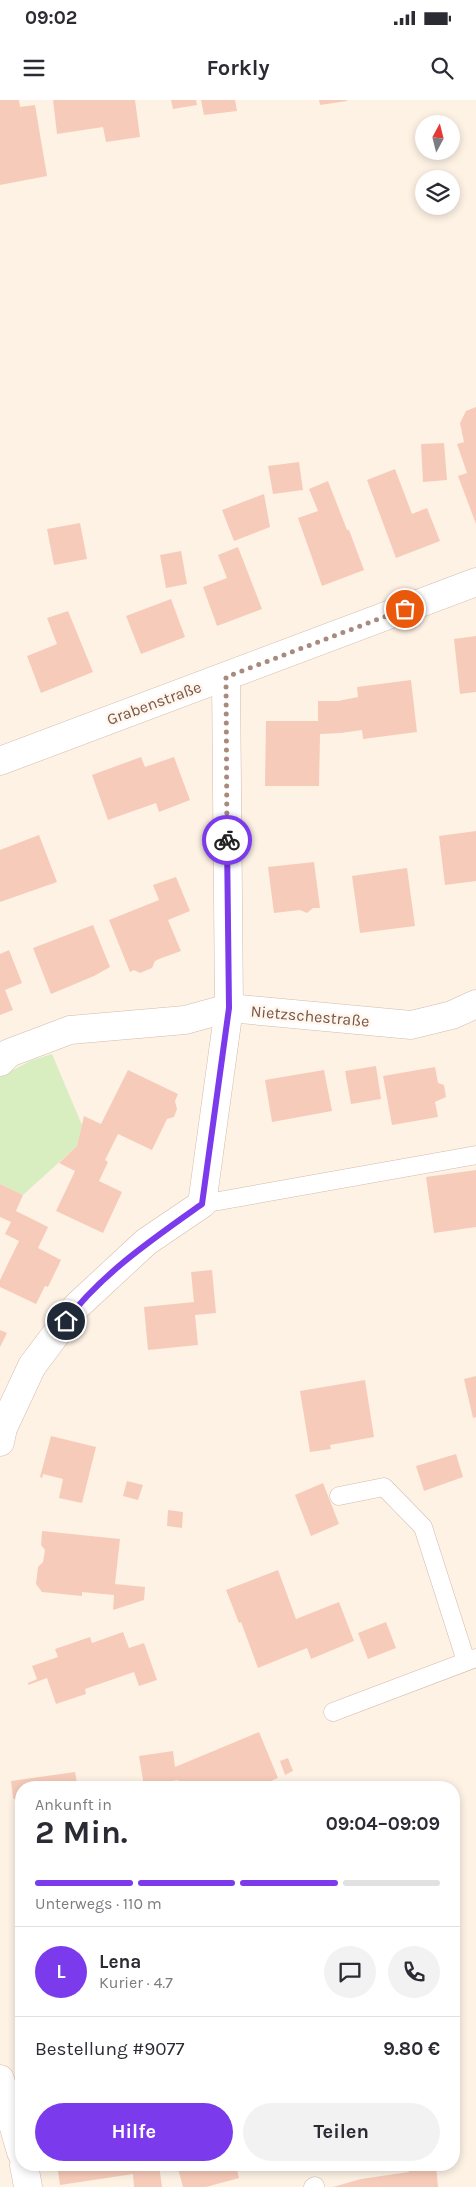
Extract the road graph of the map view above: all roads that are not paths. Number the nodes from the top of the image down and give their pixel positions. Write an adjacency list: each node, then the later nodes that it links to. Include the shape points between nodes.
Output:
1 (476, 582): 2 (street, Grabenstraße)
2 (226, 677): 3 (street, Grabenstraße); 5 (street)
3 (0, 761)
4 (476, 1004): 5 (street, Nietzschestraße, via 452,1015 411,1025)
5 (229, 1008): 6 (street, Nietzschestraße, via 185,1020 70,1030 9,1053); 8 (street)
6 (0, 1062)
7 (476, 1155): 8 (lane)
8 (202, 1204): 9 (street, via 146,1242 77,1306 32,1366 3,1428)
9 (0, 1442)
10 (339, 1496): 11 (lane, via 384,1487 423,1527)
11 (471, 1660): 12 (lane)
12 (332, 1712)
13 (0, 2079): 14 (street)
14 (15, 2131)
15 (25, 2171): 16 (street)
16 (28, 2187)

